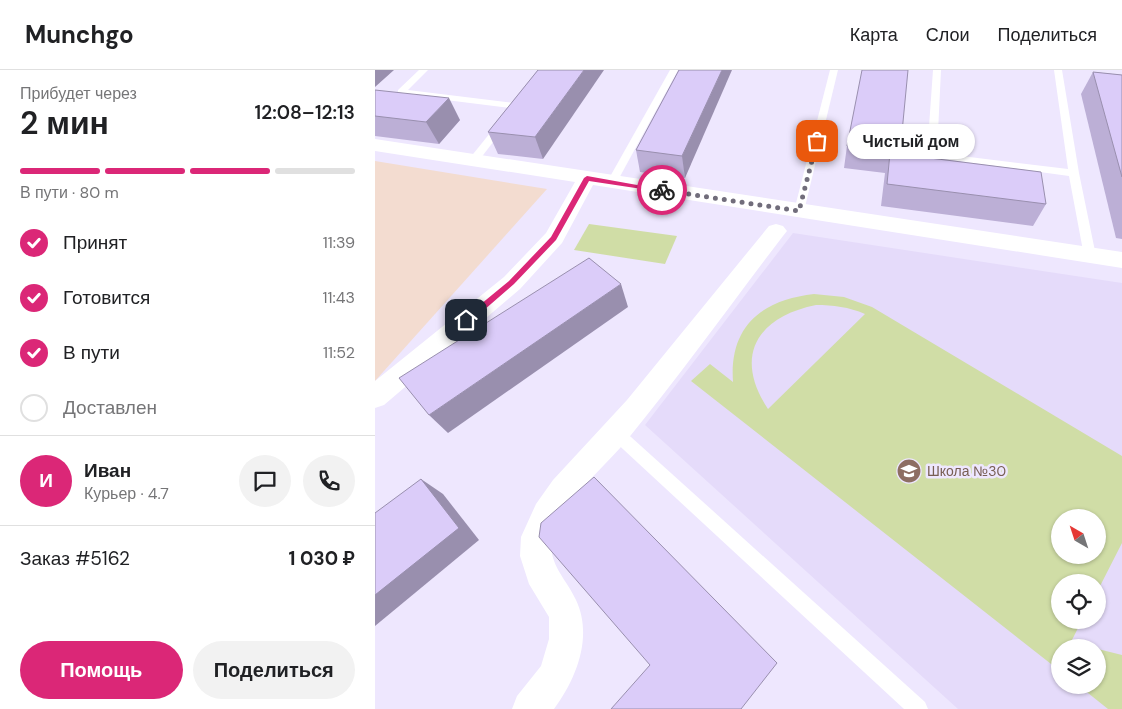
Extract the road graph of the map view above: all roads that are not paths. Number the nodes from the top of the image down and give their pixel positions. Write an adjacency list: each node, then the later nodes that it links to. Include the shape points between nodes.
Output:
1 (425, 70): 7 (lane, via 401,92)
2 (546, 70): 7 (lane)
3 (674, 70): 12 (lane)
4 (834, 70): 13 (lane)
5 (937, 70): 10 (lane, via 931,155)
6 (1058, 70): 10 (lane)
7 (517, 106): 9 (lane)
8 (375, 145): 9 (street)
9 (473, 160): 11 (street)
10 (1074, 173): 15 (lane)
11 (587, 178): 12 (street); 17 (street, via 554,238 512,282)
12 (612, 182): 13 (street)
13 (799, 211): 15 (street)
14 (776, 231): 18 (street)
15 (1089, 256): 16 (street)
16 (1122, 260)
17 (375, 396)
18 (616, 433): 19 (street, via 549,508 539,529 535,552 539,574 565,613 566,640 559,670 542,698); 20 (lane)
19 (530, 709)
20 (918, 709)

